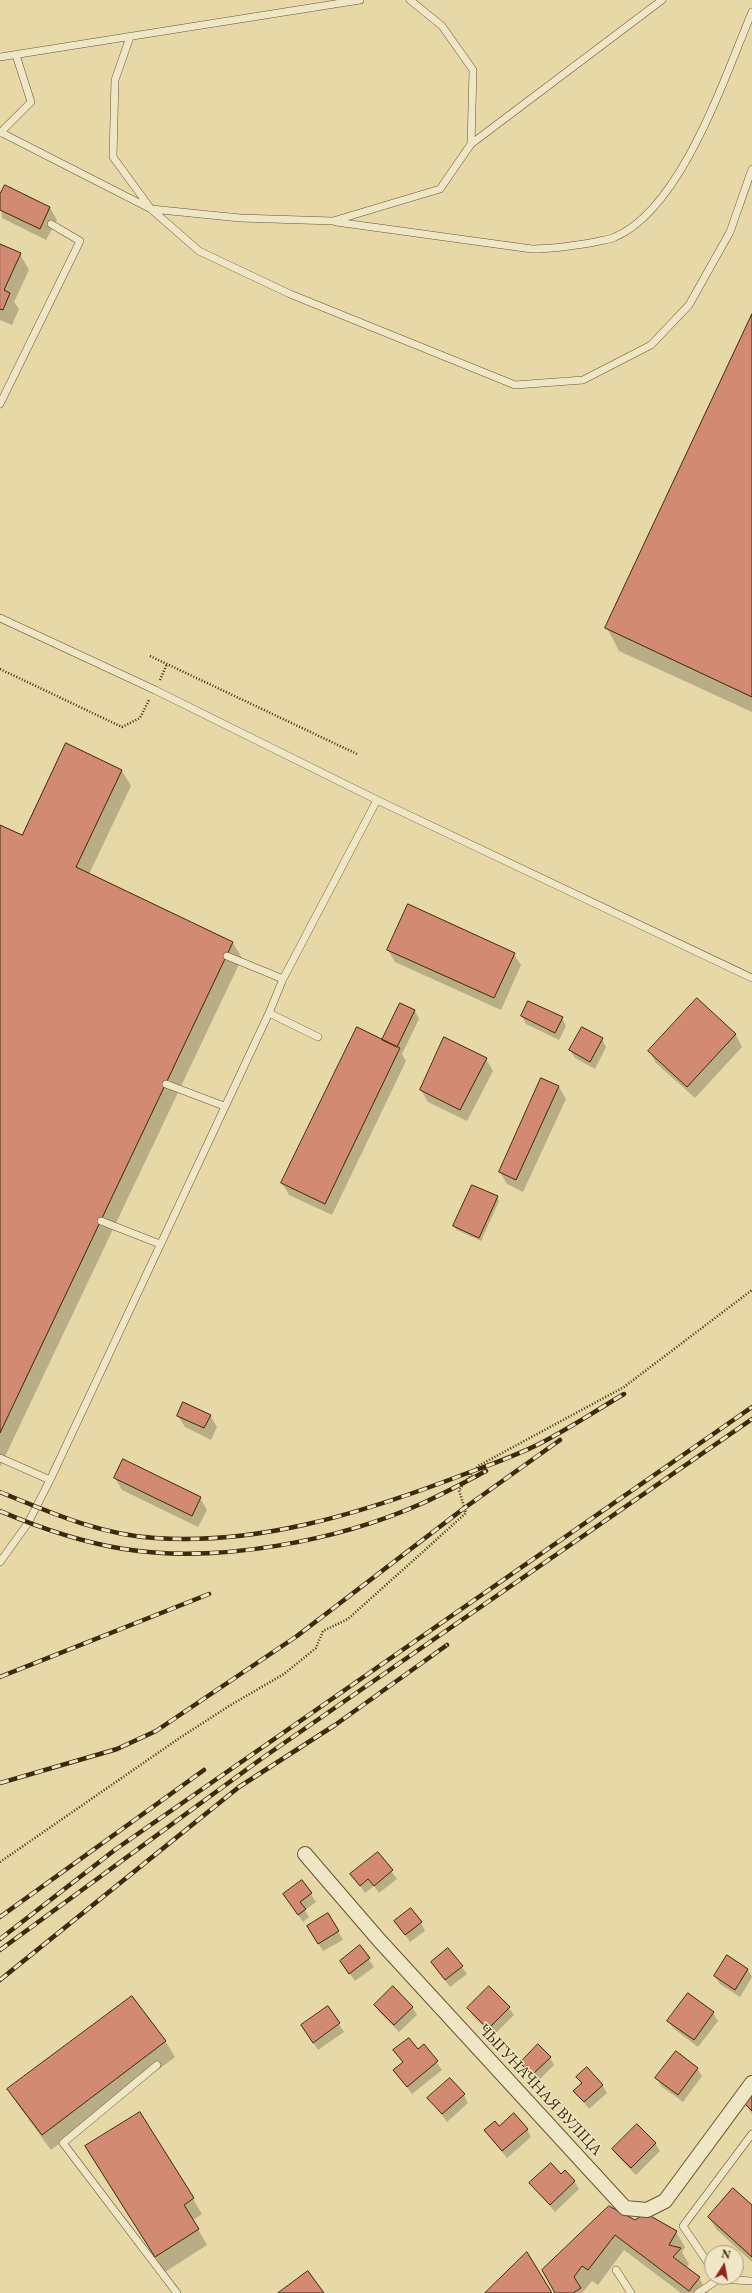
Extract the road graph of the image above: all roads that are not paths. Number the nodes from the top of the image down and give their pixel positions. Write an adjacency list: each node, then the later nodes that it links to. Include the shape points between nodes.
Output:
1 (360, 0): 5 (lane)
2 (410, 0): 9 (lane, via 442,26 473,70)
3 (662, 0): 9 (lane)
4 (752, 12): 12 (lane, via 716,98 678,178 647,216 615,237 560,249 532,248)
5 (130, 37): 6 (lane); 11 (lane, via 115,80 113,157)
6 (16, 54): 7 (lane); 8 (lane, via 31,102)
7 (0, 57)
8 (1, 133): 11 (lane)
9 (471, 144): 12 (lane, via 440,189)
10 (752, 169): 11 (lane, via 730,232 689,304 651,345 583,380 515,385 276,288 199,251)
11 (151, 209): 12 (lane, via 240,218)
12 (333, 221)
13 (50, 224): 14 (lane, via 80,241)
14 (0, 404)
15 (0, 618): 16 (lane, via 155,690)
16 (377, 800): 18 (lane); 19 (lane)
17 (227, 956): 19 (lane)
18 (752, 978)
19 (283, 979): 20 (lane)
20 (269, 1013): 21 (lane); 23 (lane)
21 (318, 1037)
22 (166, 1084): 23 (lane)
23 (224, 1106): 25 (lane)
24 (101, 1220): 25 (lane)
25 (160, 1244): 27 (lane)
26 (0, 1458): 27 (lane)
27 (50, 1480): 28 (lane, via 28,1523)
28 (0, 1562)
29 (305, 1854): 31 (street, ЧЫГУНАЧНАЯ ВУЛІЦА, via 379,1940 625,2208 646,2210 665,2201)
30 (157, 2065): 36 (lane, via 63,2143)
31 (752, 2084)
32 (752, 2134): 33 (lane, via 682,2226)
33 (704, 2258)
34 (616, 2270): 37 (lane)
35 (709, 2285): 38 (lane)
36 (177, 2293)
37 (631, 2293)
38 (698, 2293)

